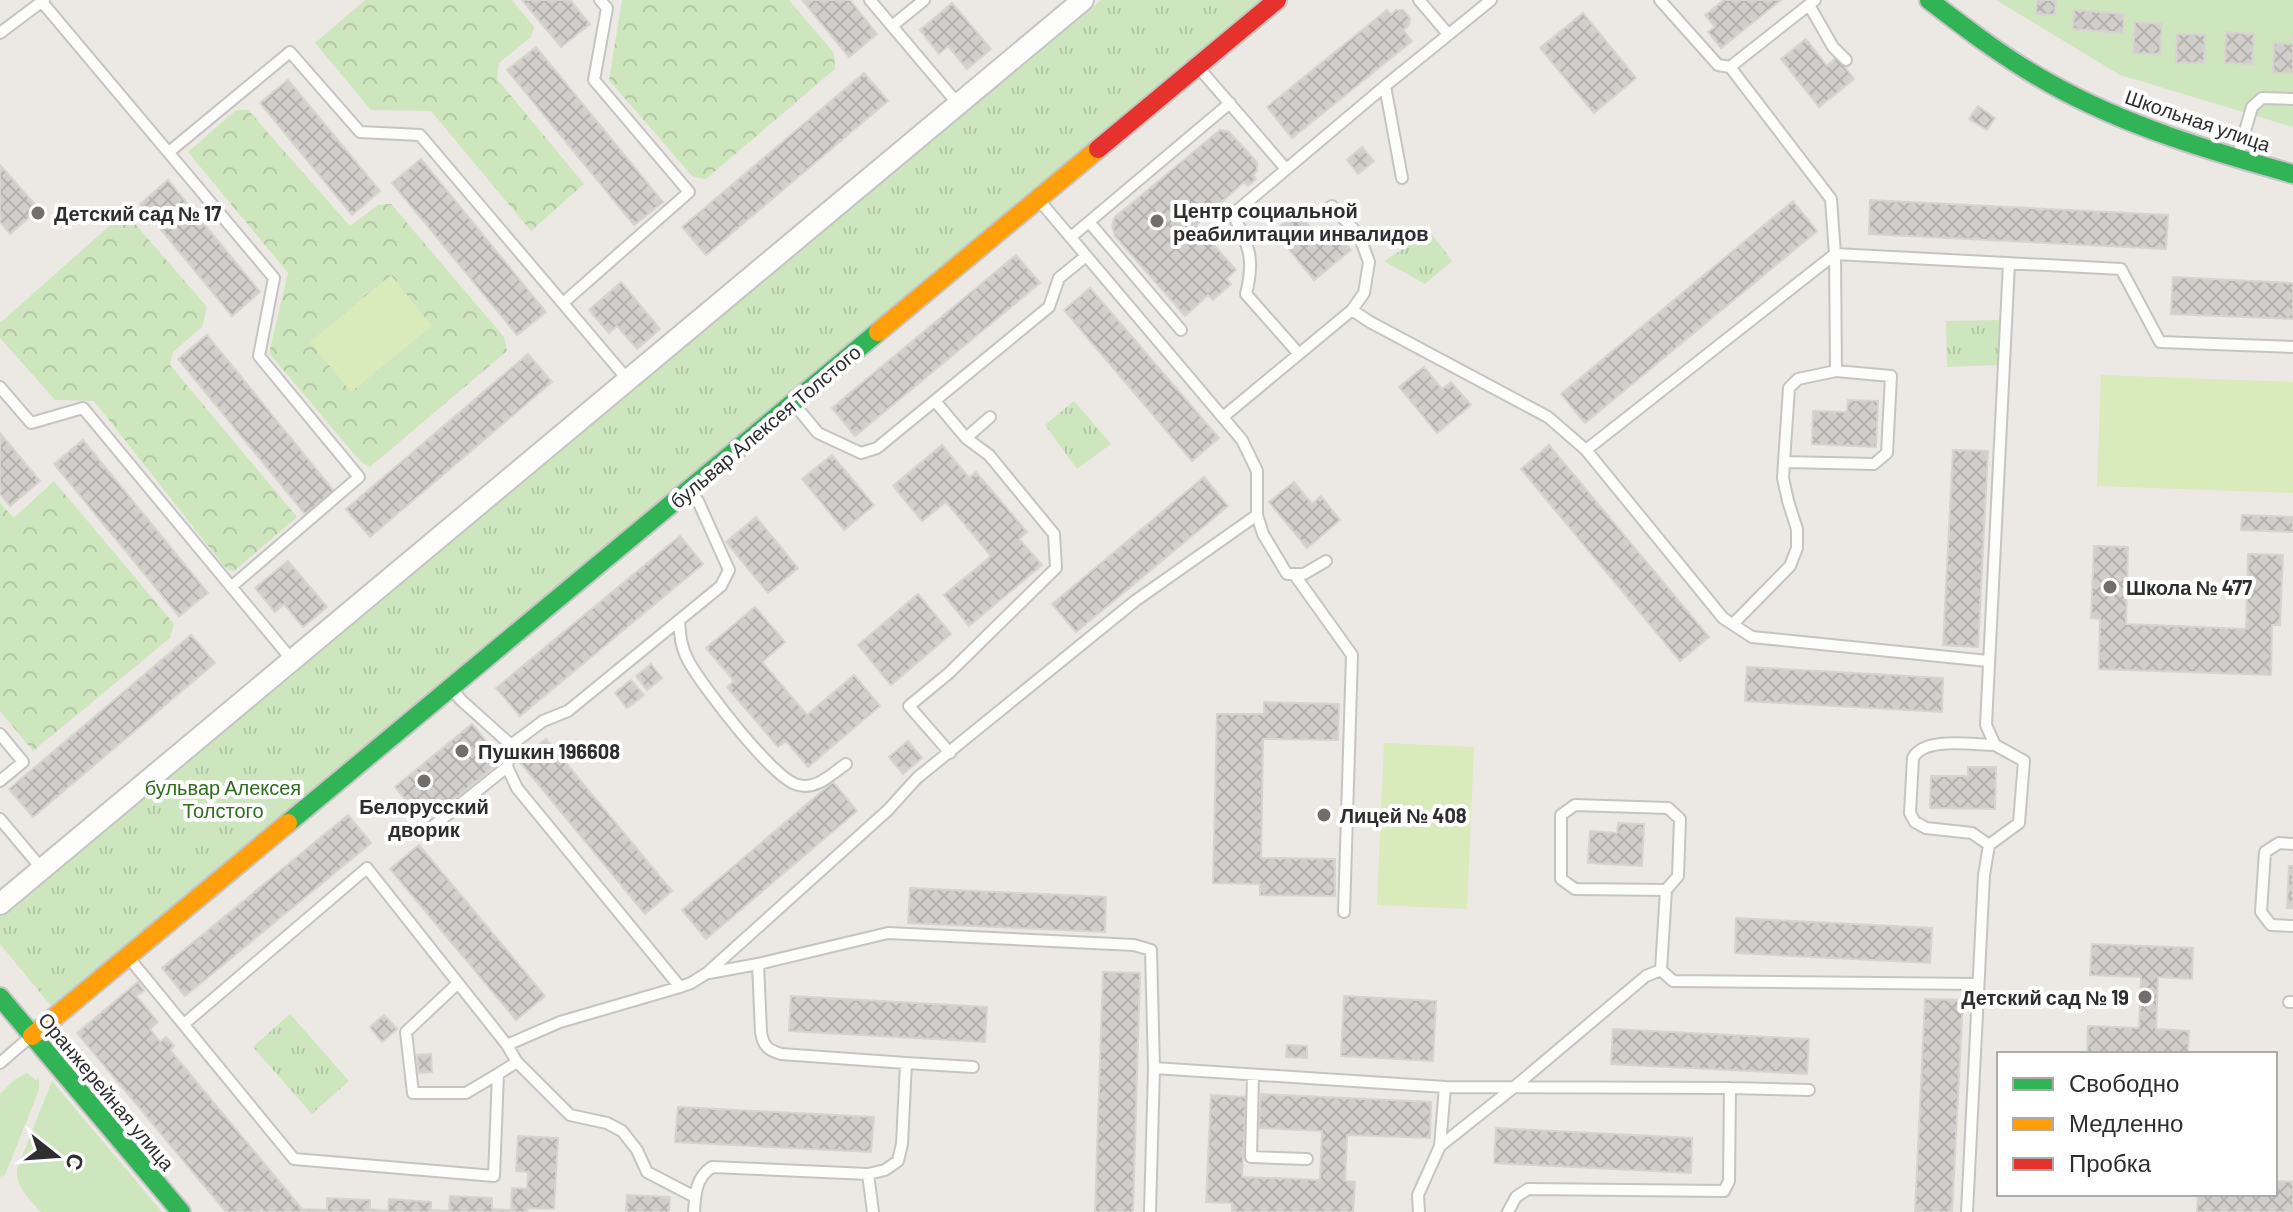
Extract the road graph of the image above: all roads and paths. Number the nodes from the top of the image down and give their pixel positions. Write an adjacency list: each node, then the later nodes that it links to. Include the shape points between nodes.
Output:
1 (600, 0): 34 (lane, via 607,8 594,80 689,192)
2 (870, 0): 12 (lane)
3 (924, 0): 12 (lane)
4 (1083, 0): 21 (street)
5 (1277, 0): 16 (street, бульвар Алексея Толстого)
6 (1419, 0): 14 (lane)
7 (1491, 0): 14 (lane)
8 (1929, 0): 23 (street, Школьная улица, via 2065,92 2162,135)
9 (43, 1): 13 (lane); 22 (lane)
10 (1666, 2): 17 (lane, via 1718,65)
11 (1812, 3): 15 (lane, via 1833,47); 17 (lane)
12 (892, 26): 21 (lane)
13 (0, 33)
14 (1448, 34): 18 (lane)
15 (1846, 60)
16 (1197, 66): 20 (lane); 27 (street, бульвар Алексея Толстого)
17 (1730, 67): 31 (lane, via 1831,199)
18 (1385, 86): 24 (lane); 26 (lane)
19 (2293, 99): 23 (lane, via 2262,98 2252,107)
20 (1230, 103): 24 (lane); 29 (lane)
21 (958, 104): 40 (street)
22 (169, 152): 34 (lane, via 290,52 360,132 420,135); 53 (lane, via 274,278 259,356 359,477)
23 (2236, 159): 25 (street, Школьная улица)
24 (1286, 169): 38 (lane, via 1233,214 1251,253 1246,294)
25 (2293, 174)
26 (1402, 178)
27 (1038, 199): 30 (lane); 43 (street, бульвар Алексея Толстого)
28 (1322, 214): 35 (lane, via 1332,206 1359,235 1369,262 1364,293)
29 (1089, 222): 30 (lane); 36 (lane)
30 (1071, 237): 32 (lane)
31 (1835, 254): 33 (lane); 39 (lane); 47 (lane)
32 (1086, 256): 42 (lane, via 1059,278 1049,307); 45 (lane)
33 (2009, 263): 37 (lane, via 2121,269 2160,342); 57 (lane)
34 (563, 303): 40 (lane)
35 (1352, 310): 38 (lane); 47 (lane, via 1548,417)
36 (1181, 330)
37 (2293, 347)
38 (1299, 354): 45 (lane)
39 (1836, 371): 48 (lane, via 1798,379 1789,388); 48 (lane, via 1891,376 1887,453 1874,464)
40 (628, 380): 56 (street)
41 (0, 387): 53 (lane, via 31,423 83,408)
42 (935, 401): 43 (lane, via 877,448 861,453 818,433); 46 (lane)
43 (793, 403): 49 (street, бульвар Алексея Толстого)
44 (990, 417): 46 (lane)
45 (1223, 417): 50 (lane, via 1257,471)
46 (966, 438): 62 (lane, via 989,455 1054,534 1056,568 909,706)
47 (1586, 450): 55 (lane)
48 (1784, 462): 55 (lane, via 1797,548 1790,566)
49 (688, 490): 54 (lane, via 729,570 721,586); 58 (street, бульвар Алексея Толстого)
50 (1257, 515): 52 (lane, via 1287,574); 62 (lane, via 1135,601)
51 (1326, 561): 52 (lane)
52 (1294, 574): 73 (lane, via 1352,655)
53 (231, 587): 56 (lane)
54 (679, 620): 60 (lane, via 568,711 543,721); 63 (lane, via 689,661 733,724 783,778 815,786)
55 (1733, 624): 57 (lane, via 1752,637)
56 (292, 660): 70 (street)
57 (1988, 661): 61 (lane, via 1986,725)
58 (450, 688): 60 (lane); 75 (street, бульвар Алексея Толстого)
59 (0, 734): 65 (lane, via 23,762)
60 (511, 745): 64 (lane)
61 (1995, 745): 69 (lane, via 2024,761 2019,823); 69 (lane, via 1933,744 1913,758 1910,813 1915,822 1972,833)
62 (950, 753): 78 (lane)
63 (846, 764)
64 (507, 767): 67 (lane); 81 (lane, via 517,788)
65 (0, 781)
66 (0, 819): 70 (lane)
67 (432, 827)
68 (2293, 844): 74 (lane, via 2279,843 2265,852 2261,912 2271,925)
69 (1989, 845): 80 (lane)
70 (42, 869): 72 (street)
71 (1666, 890): 71 (lane, via 1678,876 1680,834 1680,819 1668,808 1575,805 1561,815 1561,879 1575,889); 77 (lane)
72 (0, 904)
73 (1344, 912)
74 (2293, 926)
75 (127, 957): 83 (lane); 84 (street, бульвар Алексея Толстого)
76 (758, 964): 78 (lane); 88 (lane, via 762,1042 770,1051); 90 (lane, via 888,933 1134,945 1151,950)
77 (1661, 970): 80 (lane, via 1673,981); 94 (lane, via 1646,976)
78 (707, 973): 81 (lane)
79 (457, 984): 83 (lane, via 367,868); 85 (lane); 91 (lane, via 406,1032 413,1093 466,1093)
80 (1978, 984): 107 (lane)
81 (680, 987): 85 (lane, via 560,1022)
82 (0, 997): 84 (street, Оранжерейная улица)
83 (184, 1024): 91 (lane, via 294,1159 494,1176)
84 (32, 1036): 87 (lane); 101 (street, Оранжерейная улица)
85 (507, 1045): 86 (lane)
86 (517, 1062): 91 (lane); 100 (lane, via 570,1115 622,1131 647,1172)
87 (0, 1063)
88 (906, 1063): 89 (lane); 99 (lane, via 898,1161)
89 (973, 1067)
90 (1154, 1068): 92 (lane); 104 (lane)
91 (498, 1074)
92 (1253, 1076): 93 (lane); 98 (lane, via 1251,1157)
93 (1445, 1087): 94 (lane); 97 (lane)
94 (1513, 1088): 95 (lane); 97 (lane)
95 (1730, 1088): 96 (lane); 106 (lane, via 1729,1181 1724,1191 1528,1189)
96 (1809, 1090)
97 (1440, 1146): 105 (lane, via 1418,1195)
98 (1307, 1159)
99 (868, 1174): 100 (lane, via 712,1167 703,1172); 103 (lane)
100 (695, 1197): 102 (lane)
101 (181, 1212)
102 (694, 1212)
103 (873, 1212)
104 (1150, 1212)
105 (1419, 1212)
106 (1508, 1212)
107 (1967, 1212)

